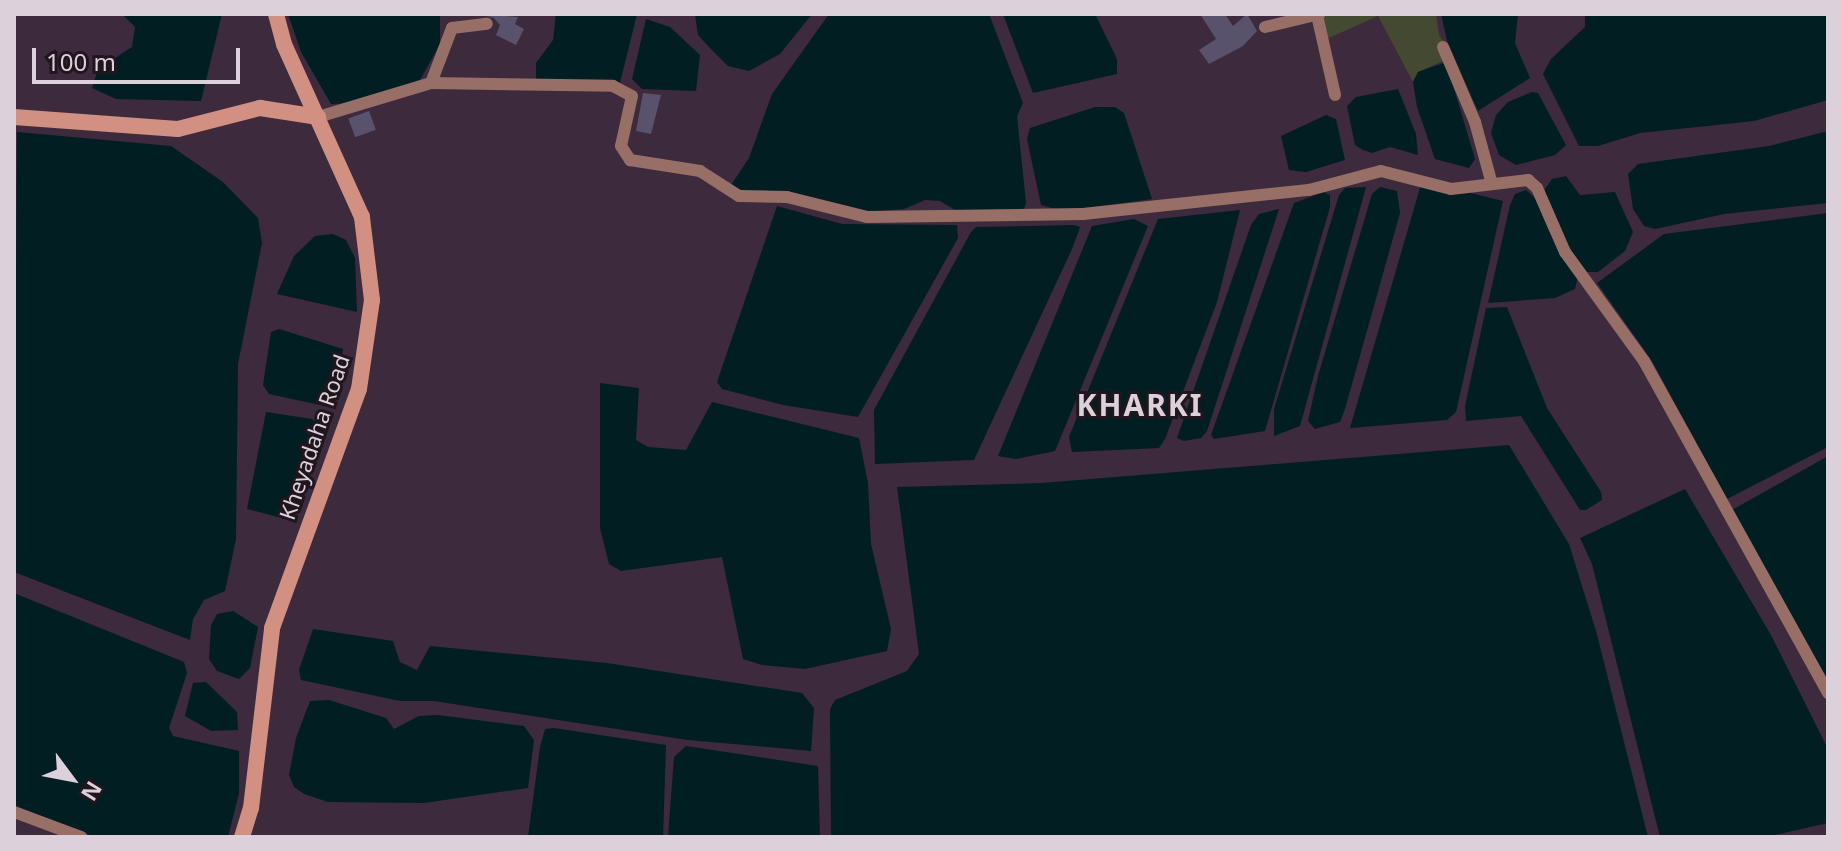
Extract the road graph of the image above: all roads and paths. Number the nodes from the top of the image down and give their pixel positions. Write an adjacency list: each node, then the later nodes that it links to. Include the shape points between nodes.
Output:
1 (276, 14): 9 (main road, Kheyadaha Road)
2 (1318, 15): 4 (street); 7 (street)
3 (487, 24): 6 (street, via 452,28)
4 (1265, 27)
5 (1443, 47): 10 (street, via 1475,122)
6 (431, 83): 9 (street); 10 (street, via 623,88 632,96 621,146 630,160 700,171 739,196 787,197 852,215 1083,214 1309,190 1381,171 1451,189)
7 (1335, 95)
8 (14, 117): 9 (main road, via 178,129 260,108)
9 (318, 117): 14 (main road, Kheyadaha Road, via 362,217 372,300 359,389 272,628 251,808)
10 (1492, 184): 11 (street, via 1535,184 1565,252 1644,361)
11 (1828, 693)
12 (14, 812): 13 (street)
13 (81, 837)
14 (242, 837)

